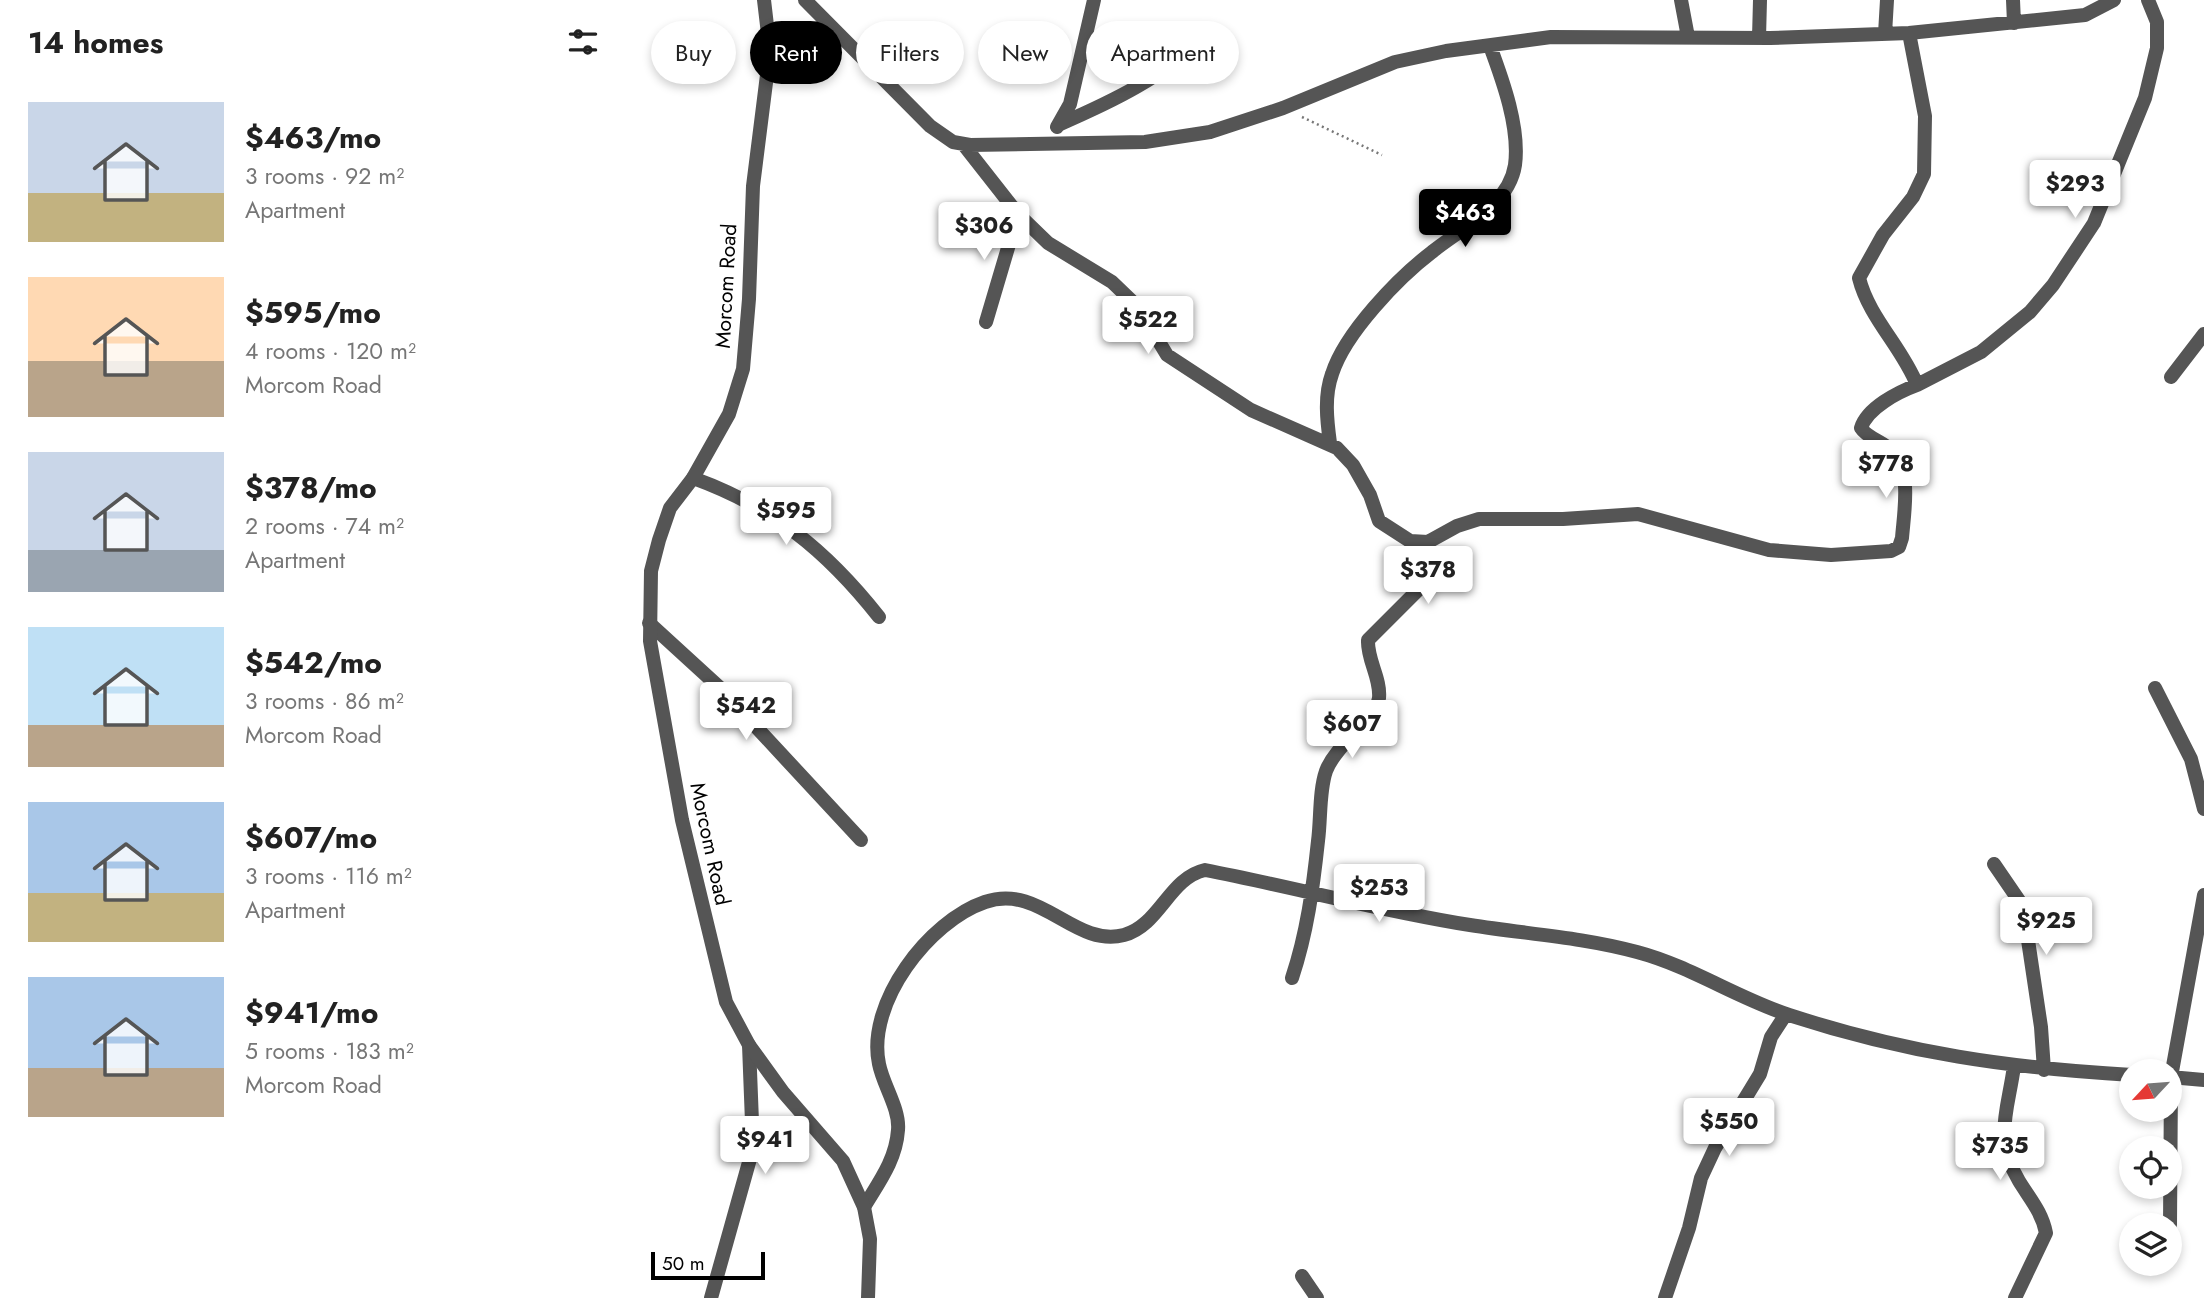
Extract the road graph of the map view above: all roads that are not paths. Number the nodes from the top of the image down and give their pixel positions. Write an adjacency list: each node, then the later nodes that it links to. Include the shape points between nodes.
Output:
1 (764, 0): 26 (street, Morcom Road, via 770,51 753,186 743,369 729,414)
2 (805, 0): 19 (street, via 924,120 941,135)
3 (1094, 0): 17 (street, via 1070,104)
4 (1681, 0): 13 (street)
5 (1760, 0): 14 (street)
6 (1887, 0): 12 (street)
7 (2013, 0): 10 (street)
8 (2114, 0): 10 (street, via 2085,15)
9 (2148, 0): 24 (street, via 2157,22 2157,48 2145,98 2094,223 2030,312 1981,352)
10 (2014, 23): 11 (street)
11 (1909, 33): 12 (street); 24 (street, via 1925,116 1924,174 1858,278)
12 (1885, 34): 14 (street)
13 (1688, 37): 14 (street); 15 (street, via 1551,37)
14 (1759, 38)
15 (1490, 47): 18 (street, via 1395,62 1210,132 1158,140); 25 (street, via 1507,90 1515,166 1497,201 1410,270 1347,345 1331,375 1326,411)
16 (1140, 84): 17 (street)
17 (1058, 125): 18 (street)
18 (1048, 143): 19 (street)
19 (963, 144): 20 (street)
20 (1018, 214): 21 (street); 25 (street, via 1048,243 1138,307 1167,355 1251,410)
21 (986, 321)
22 (2204, 334): 23 (street)
23 (2171, 377)
24 (1917, 385): 27 (street, via 1881,404 1861,428 1902,463 1902,538 1895,550 1831,555 1769,550 1638,514 1479,519)
25 (1329, 443): 27 (street, via 1353,465 1383,526)
26 (692, 478): 28 (street, via 774,515 821,552); 29 (street, Morcom Road, via 670,508 659,540 651,571)
27 (1423, 543): 34 (street, via 1422,586 1368,640 1379,690 1376,709 1342,743 1326,772)
28 (879, 617)
29 (649, 623): 32 (street, via 719,687); 38 (street, Morcom Road, via 693,871 726,1002)
30 (2154, 688): 31 (street, via 2191,759)
31 (2204, 809)
32 (861, 840)
33 (1994, 864): 41 (street, via 2020,902 2025,920)
34 (1313, 892): 36 (street); 37 (street, via 1468,925 1609,944 1646,954); 46 (street, via 1205,870 1180,881 1143,924 1126,935 1104,937 1028,900 1009,897 984,902 933,933 898,979 878,1034 878,1063 899,1127 895,1155)
35 (2204, 895): 39 (street)
36 (1292, 978)
37 (1786, 1014): 40 (street, via 1912,1050); 52 (street, via 1771,1037 1760,1074 1701,1178)
38 (749, 1045): 46 (street, Morcom Road, via 843,1161); 49 (street, via 753,1148)
39 (2174, 1059)
40 (2014, 1066): 41 (street); 53 (street, via 2003,1120 2004,1145 2046,1233)
41 (2044, 1070): 42 (street)
42 (2119, 1074)
43 (2182, 1078): 44 (street)
44 (2204, 1080)
45 (2171, 1122): 47 (street)
46 (864, 1207): 50 (street, Morcom Road, via 870,1239)
47 (2170, 1213)
48 (1302, 1276): 51 (street)
49 (710, 1298)
50 (868, 1298)
51 (1317, 1298)
52 (1665, 1298)
53 (2015, 1298)

